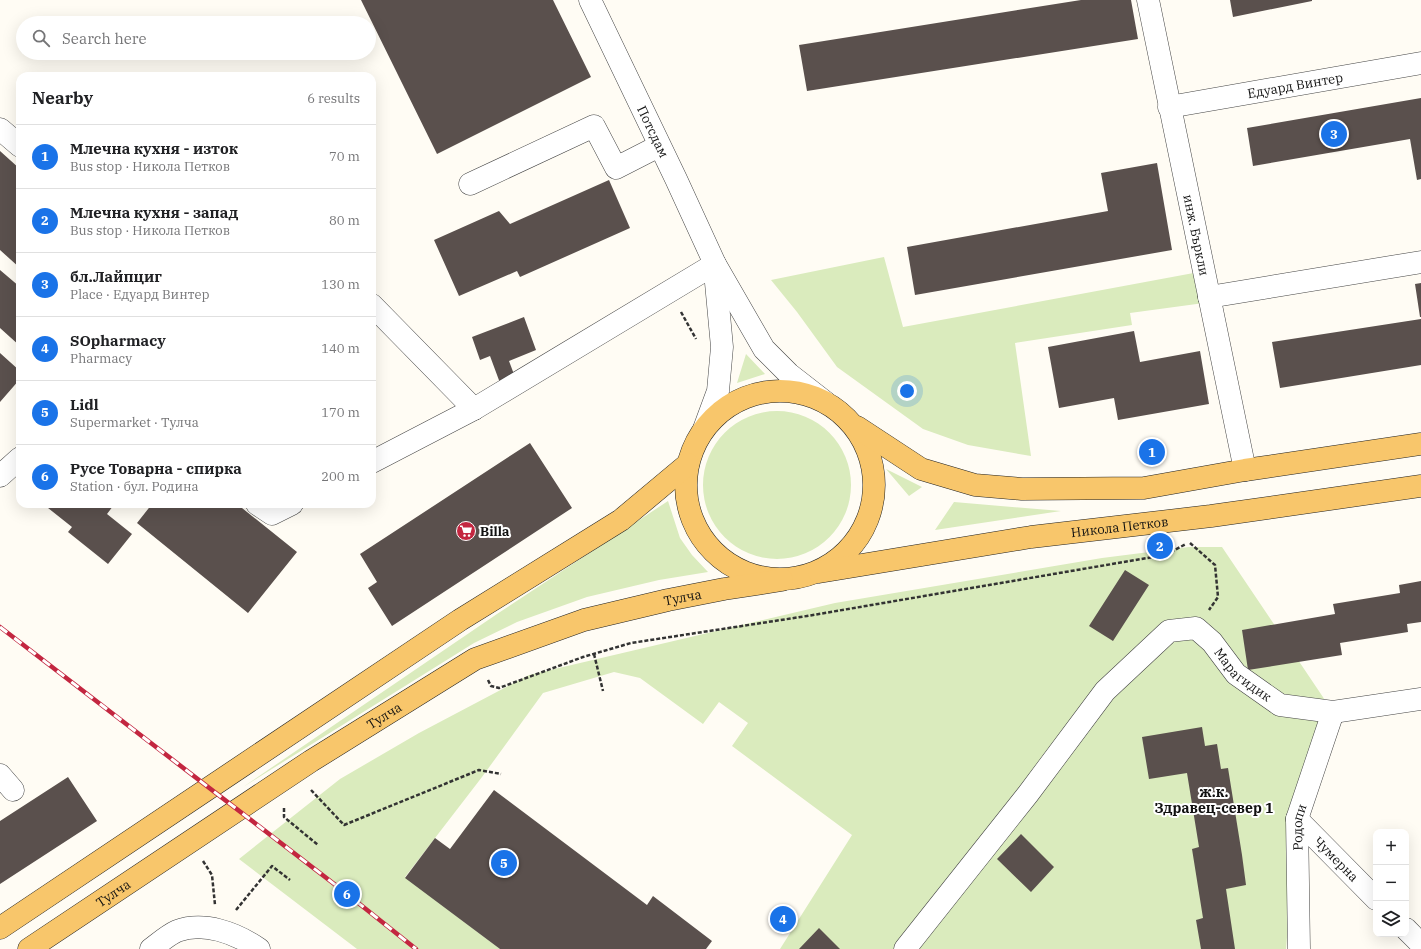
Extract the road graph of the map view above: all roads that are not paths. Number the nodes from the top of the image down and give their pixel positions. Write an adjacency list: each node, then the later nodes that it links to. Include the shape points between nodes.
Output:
1 (590, 0): 7 (street, Потсдам)
2 (1148, 0): 4 (street, инж. Бъркли)
3 (1421, 63): 4 (street, Едуард Винтер)
4 (1169, 107): 11 (street, инж. Бъркли)
5 (0, 129): 6 (street)
6 (16, 143)
7 (659, 146): 8 (street, via 616,168 594,126); 10 (street, Потсдам)
8 (470, 184)
9 (1421, 262): 11 (street)
10 (715, 264): 13 (street, Потсдам, via 764,349 789,374); 14 (street); 16 (street, Потсдам, via 722,347 718,391)
11 (1209, 297): 21 (street, инж. Бъркли)
12 (376, 309): 14 (street)
13 (825, 402): 15 (main road); 16 (main road, via 800,392 773,390 746,397 729,406)
14 (474, 409): 18 (street)
15 (853, 425): 21 (main road, via 921,469 975,485 1022,489 1144,488); 26 (main road, via 867,447 874,472 874,497 867,522 854,544 835,562)
16 (704, 429): 20 (main road, via 694,446)
17 (1421, 444): 21 (main road)
18 (376, 460)
19 (16, 462): 22 (street)
20 (688, 464): 27 (main road, via 686,489 690,514 701,537 717,556 739,570 763,579); 32 (main road, via 621,520 460,620)
21 (1245, 470)
22 (0, 476)
23 (1421, 486): 26 (main road, Никола Петков, via 1211,516 1031,537)
24 (263, 508): 25 (street, via 272,514)
25 (284, 508)
26 (819, 572): 27 (main road, via 801,578)
27 (782, 580): 35 (main road, Тулча, via 668,600 584,620 475,659 294,772)
28 (1421, 699): 29 (street, Марагидик)
29 (1333, 712): 30 (street, Родопи); 38 (street, Марагидик, via 1280,705 1236,674 1212,642 1196,628 1169,631 1105,691 1028,794)
30 (1297, 819): 31 (street, Чумерна); 39 (street, Родопи)
31 (1373, 896)
32 (0, 928)
33 (1409, 932): 34 (street)
34 (1421, 944)
35 (29, 949)
36 (151, 949): 37 (street, via 175,932 193,927 218,930)
37 (259, 949)
38 (905, 949)
39 (1299, 949)

